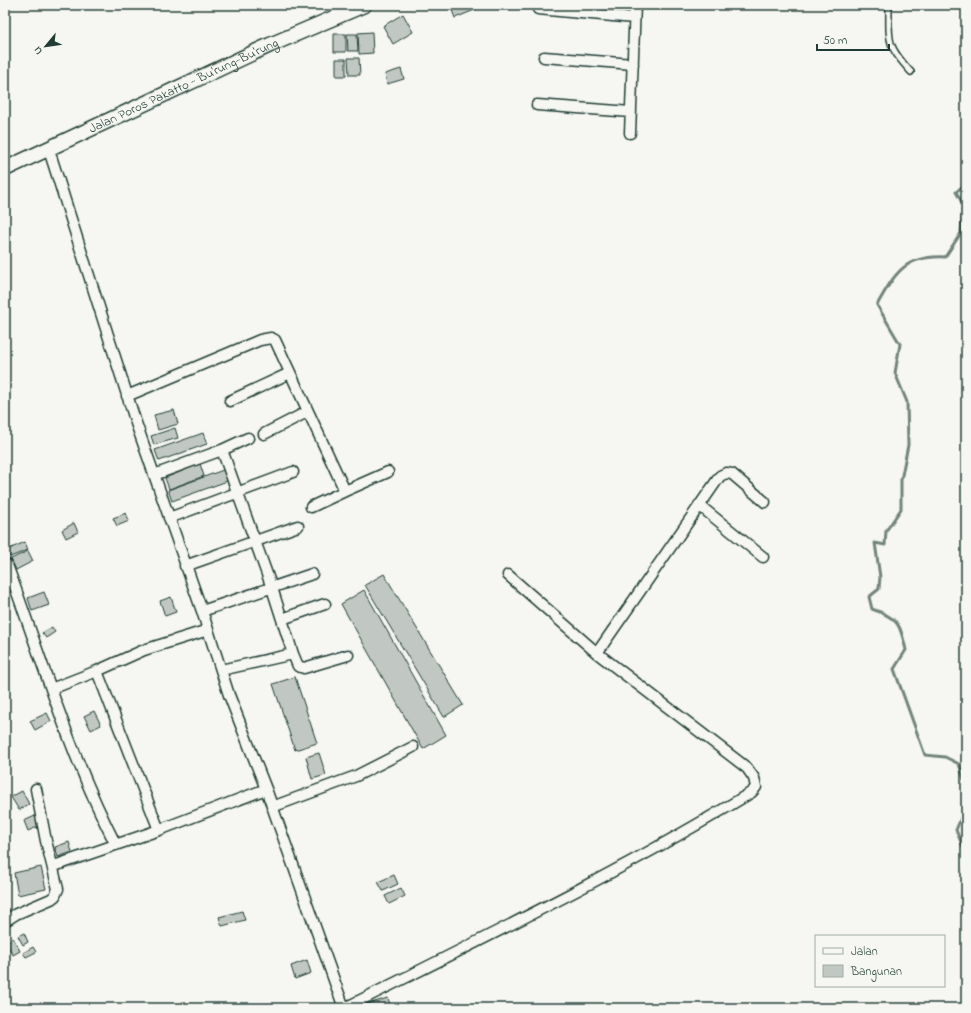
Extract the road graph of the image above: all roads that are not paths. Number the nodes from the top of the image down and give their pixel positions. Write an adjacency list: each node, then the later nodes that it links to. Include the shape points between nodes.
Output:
1 (364, 5): 12 (main road, Jalan Poros Pakatto - Bu'rung-Bu'rung, via 270,45)
2 (635, 5): 5 (street)
3 (889, 5): 8 (lane, via 889,41 896,55)
4 (538, 8): 5 (street)
5 (634, 18): 7 (street)
6 (544, 57): 7 (street)
7 (633, 64): 10 (street)
8 (911, 72)
9 (536, 105): 10 (street)
10 (631, 112): 11 (street)
11 (630, 133)
12 (49, 150): 13 (main road, Jalan Poros Pakatto - Bu'rung-Bu'rung); 15 (street)
13 (5, 169)
14 (290, 373): 15 (street, via 276,340 265,338); 16 (street); 17 (street)
15 (127, 396): 23 (street)
16 (230, 401)
17 (307, 412): 18 (street); 24 (street)
18 (264, 434)
19 (248, 438): 20 (street)
20 (222, 450): 23 (street); 25 (street)
21 (293, 472): 25 (street)
22 (388, 472): 24 (street)
23 (154, 475): 29 (street)
24 (345, 491): 28 (street)
25 (237, 494): 29 (street); 31 (street)
26 (765, 502): 27 (street, via 729,473 718,478)
27 (699, 505): 32 (street); 42 (street)
28 (311, 507)
29 (169, 518): 34 (street)
30 (298, 526): 31 (street)
31 (254, 541): 34 (street); 37 (street)
32 (763, 557)
33 (7, 565): 47 (street)
34 (185, 566): 39 (street)
35 (312, 574): 37 (street)
36 (508, 575): 42 (street)
37 (272, 588): 39 (street); 40 (street)
38 (325, 604): 40 (street)
39 (202, 611): 41 (street)
40 (282, 619): 43 (street)
41 (208, 630): 45 (street); 46 (street, via 144,650)
42 (597, 653): 56 (street, via 747,768 755,782 754,790 715,815 608,874)
43 (293, 654): 44 (street, via 297,664 304,668); 45 (street)
44 (348, 655)
45 (221, 670): 50 (street)
46 (97, 671): 47 (street); 52 (street)
47 (51, 688): 53 (street, via 75,755)
48 (413, 747): 51 (street, via 356,776)
49 (36, 789): 54 (street, via 46,841)
50 (266, 789): 51 (street); 52 (street)
51 (272, 807): 56 (street)
52 (159, 830): 53 (street)
53 (116, 845): 54 (street)
54 (54, 866): 55 (street, via 58,884 55,896)
55 (5, 921)
56 (345, 1008)

